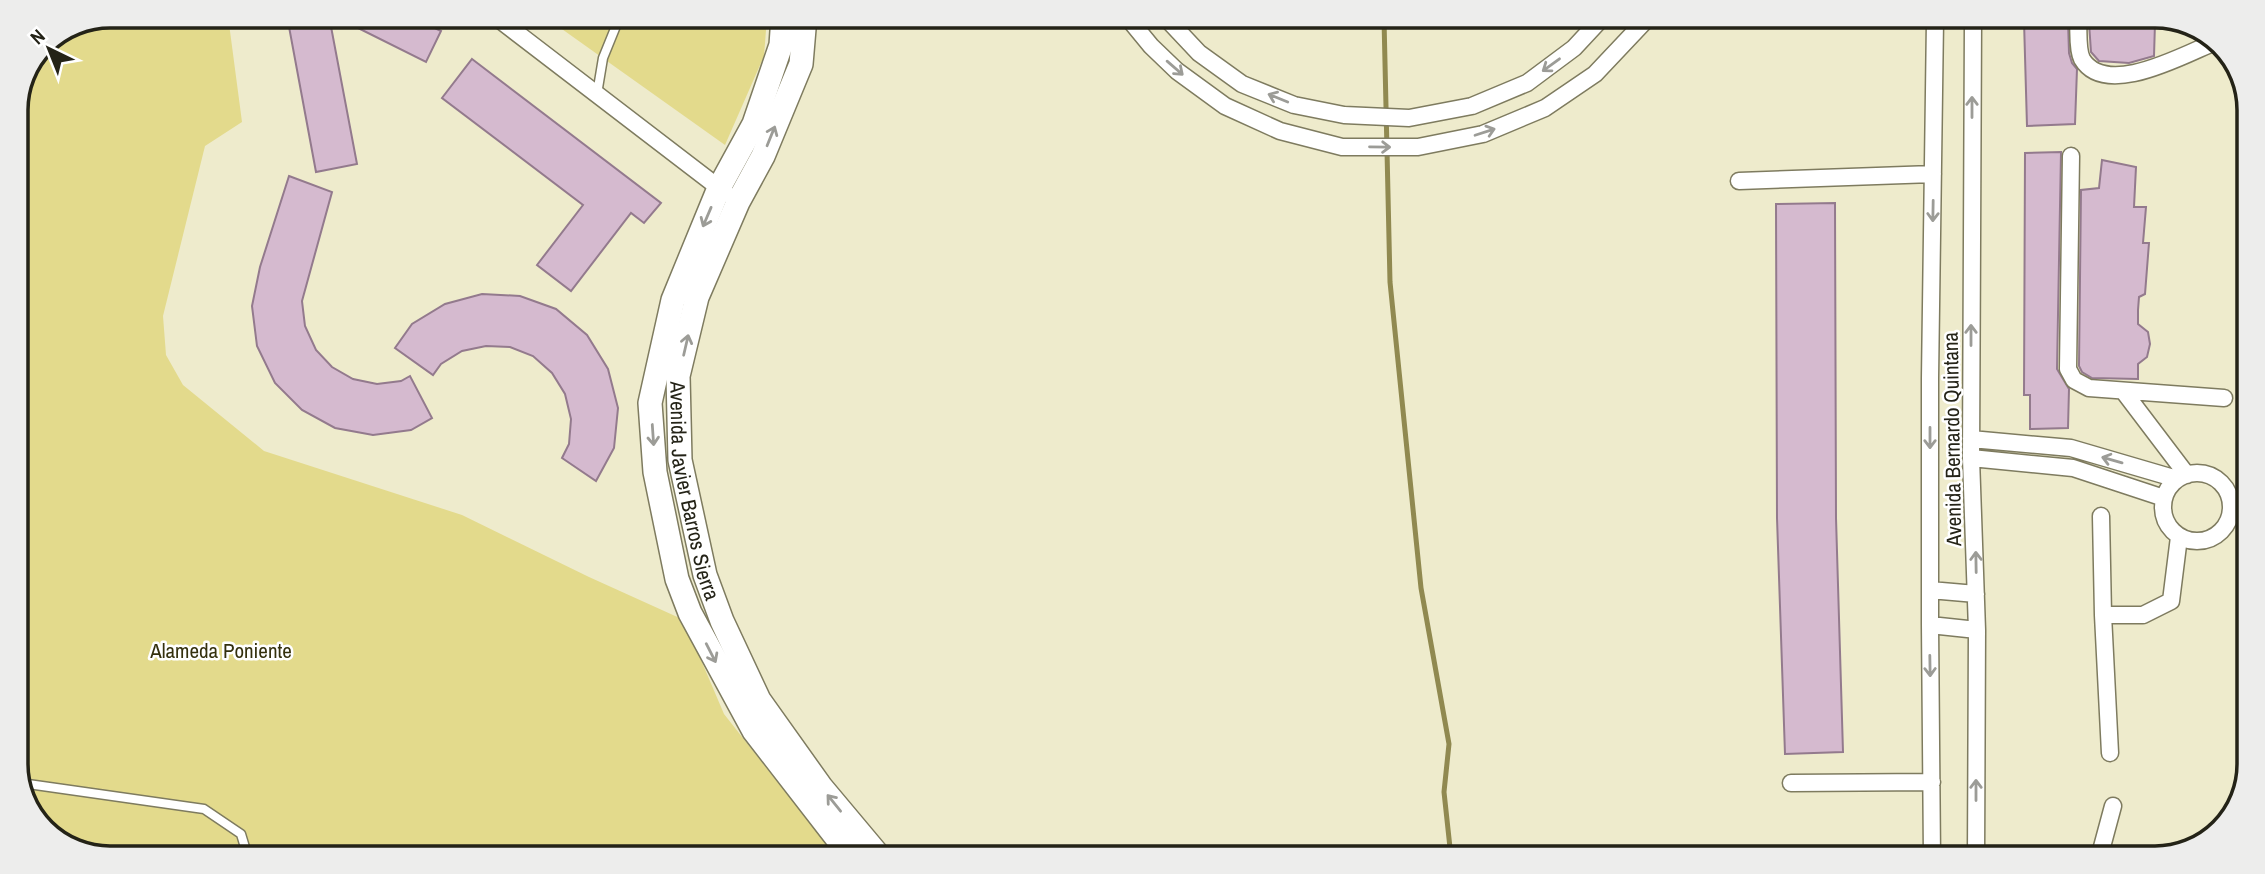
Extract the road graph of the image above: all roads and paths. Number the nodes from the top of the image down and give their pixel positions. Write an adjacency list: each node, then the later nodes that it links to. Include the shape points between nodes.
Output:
1 (510, 28): 13 (street)
2 (615, 28): 13 (lane, via 603,58)
3 (782, 28): 17 (street, Avenida Javier Barros Sierra)
4 (804, 28): 17 (street, Avenida Javier Barros Sierra, one-way to 4, via 763,156 801,64)
5 (1136, 28): 8 (street, one-way to 8, via 1177,71 1225,106 1280,131 1342,147 1418,147 1483,134 1545,108 1594,74)
6 (1175, 28): 7 (street, one-way to 6, via 1527,83 1472,106 1409,118 1344,115 1294,105 1242,84 1199,53)
7 (1593, 28)
8 (1638, 28)
9 (1935, 28): 15 (street, Avenida Bernardo Quintana)
10 (1973, 28): 20 (street, Avenida Bernardo Quintana, one-way to 10)
11 (2078, 28): 12 (street, via 2080,56 2085,63 2099,72 2122,76)
12 (2206, 46)
13 (597, 94): 17 (street)
14 (2071, 156): 18 (street, via 2068,369 2074,380 2088,388)
15 (1933, 174): 16 (street); 26 (street, Avenida Bernardo Quintana, one-way to 26)
16 (1739, 181)
17 (728, 195): 37 (street, Avenida Javier Barros Sierra, one-way to 37, via 673,300 650,402 662,516 690,613 736,701); 38 (street, Avenida Javier Barros Sierra, one-way to 17, via 821,787 759,700 705,575 690,508 680,460 678,376)
18 (2124, 392): 19 (street); 22 (street)
19 (2224, 398)
20 (1971, 439): 21 (street, Avenida Bernardo Quintana); 22 (street, one-way to 20, via 2071,449)
21 (1971, 458): 23 (street, via 2073,468); 27 (street, Avenida Bernardo Quintana, one-way to 21)
22 (2182, 477): 23 (street); 25 (street, via 2199,473 2219,482 2227,490 2231,512 2221,532 2212,538)
23 (2164, 498): 25 (street, via 2165,520)
24 (2101, 516): 28 (street)
25 (2179, 537): 28 (street, via 2171,601 2143,615)
26 (1930, 590): 27 (street); 29 (street, Avenida Bernardo Quintana)
27 (1976, 594): 30 (street, Avenida Bernardo Quintana)
28 (2103, 615): 31 (street)
29 (1930, 625): 30 (street); 32 (street, Avenida Bernardo Quintana, one-way to 32)
30 (1977, 631): 40 (street, Avenida Bernardo Quintana, one-way to 30)
31 (2110, 753)
32 (1932, 782): 33 (street); 39 (street, Avenida Bernardo Quintana)
33 (1791, 783)
34 (31, 784): 36 (lane, via 204,808 241,834)
35 (2113, 806): 41 (street)
36 (245, 846)
37 (843, 846)
38 (870, 846)
39 (1932, 846)
40 (1976, 846)
41 (2102, 846)

